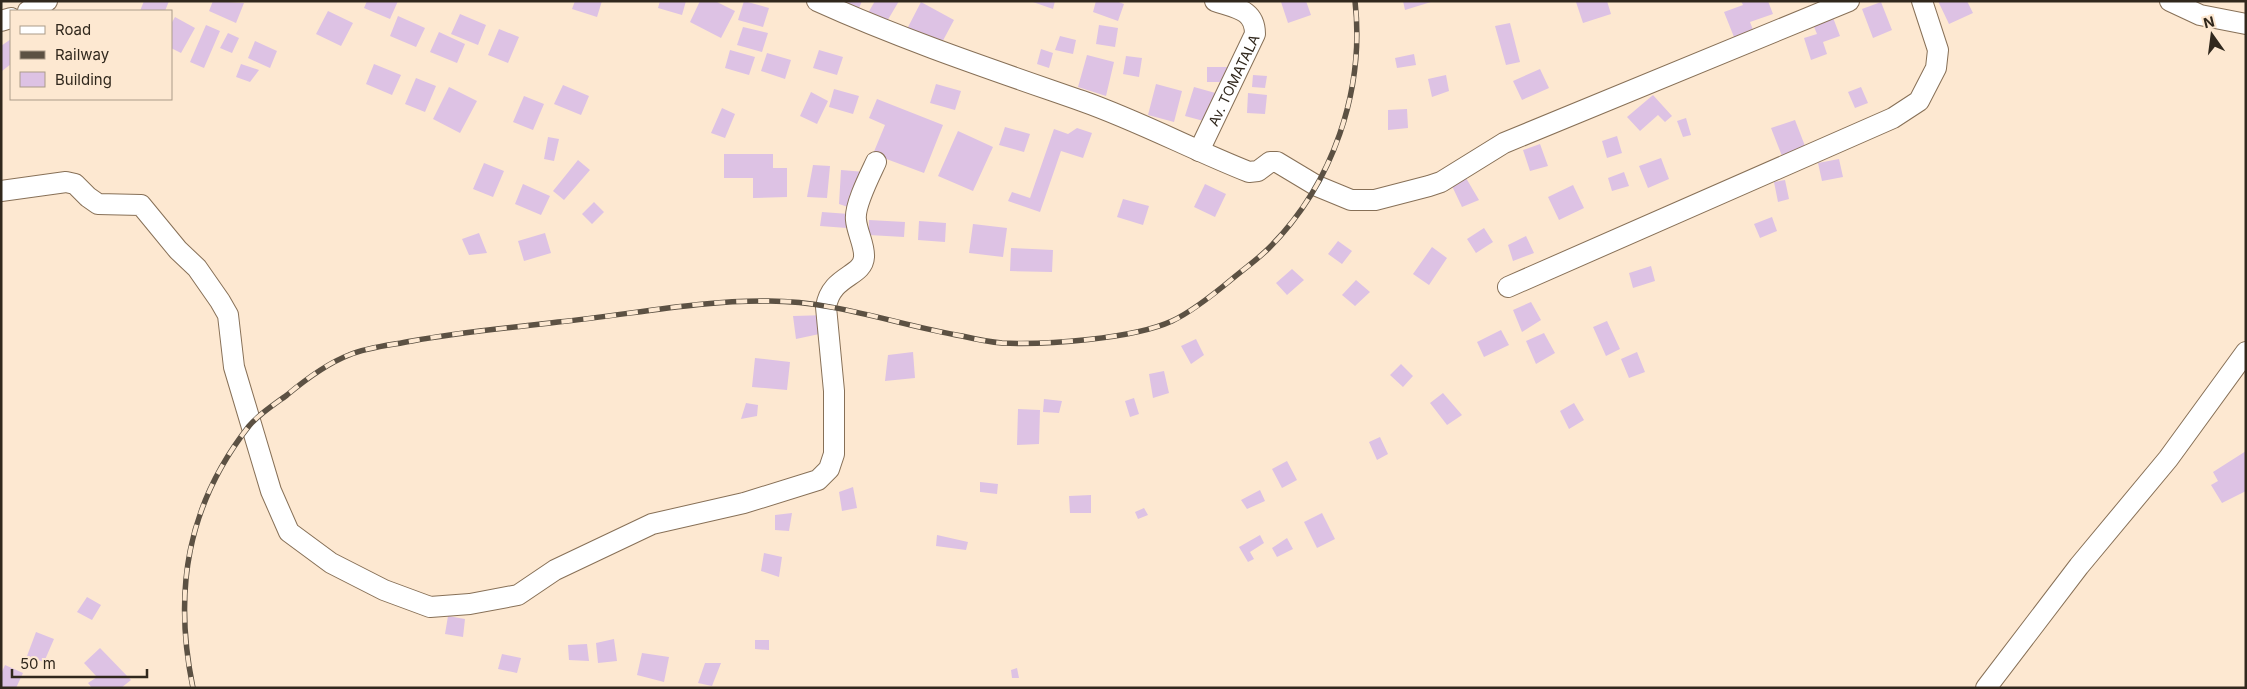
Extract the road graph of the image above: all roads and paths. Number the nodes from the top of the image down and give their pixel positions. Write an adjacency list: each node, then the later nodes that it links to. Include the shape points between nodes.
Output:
1 (47, 1): 7 (street)
2 (817, 1): 9 (street, via 881,30 1083,102)
3 (1215, 1): 9 (street, Av. TOMATALA, via 1251,16 1255,34)
4 (1849, 1): 9 (street, via 1504,143 1441,182 1374,200 1340,197 1277,162 1249,172)
5 (1922, 1): 12 (street, via 1938,50 1936,68 1919,101 1893,118)
6 (2170, 1): 8 (street, via 2200,15)
7 (30, 10)
8 (2246, 24)
9 (1199, 151)
10 (876, 162): 11 (street, via 855,218 864,258 858,270 828,294 826,307 834,416 834,454 829,470 818,480 780,493 652,524 570,563 518,595 430,607 384,590 331,563 289,532 271,491 234,367 228,315 198,268 178,250 147,211 141,206 98,204 75,184 66,182)
11 (1, 191)
12 (1508, 287)
13 (2246, 352): 14 (street, via 2168,459 2079,566)
14 (1986, 688)

